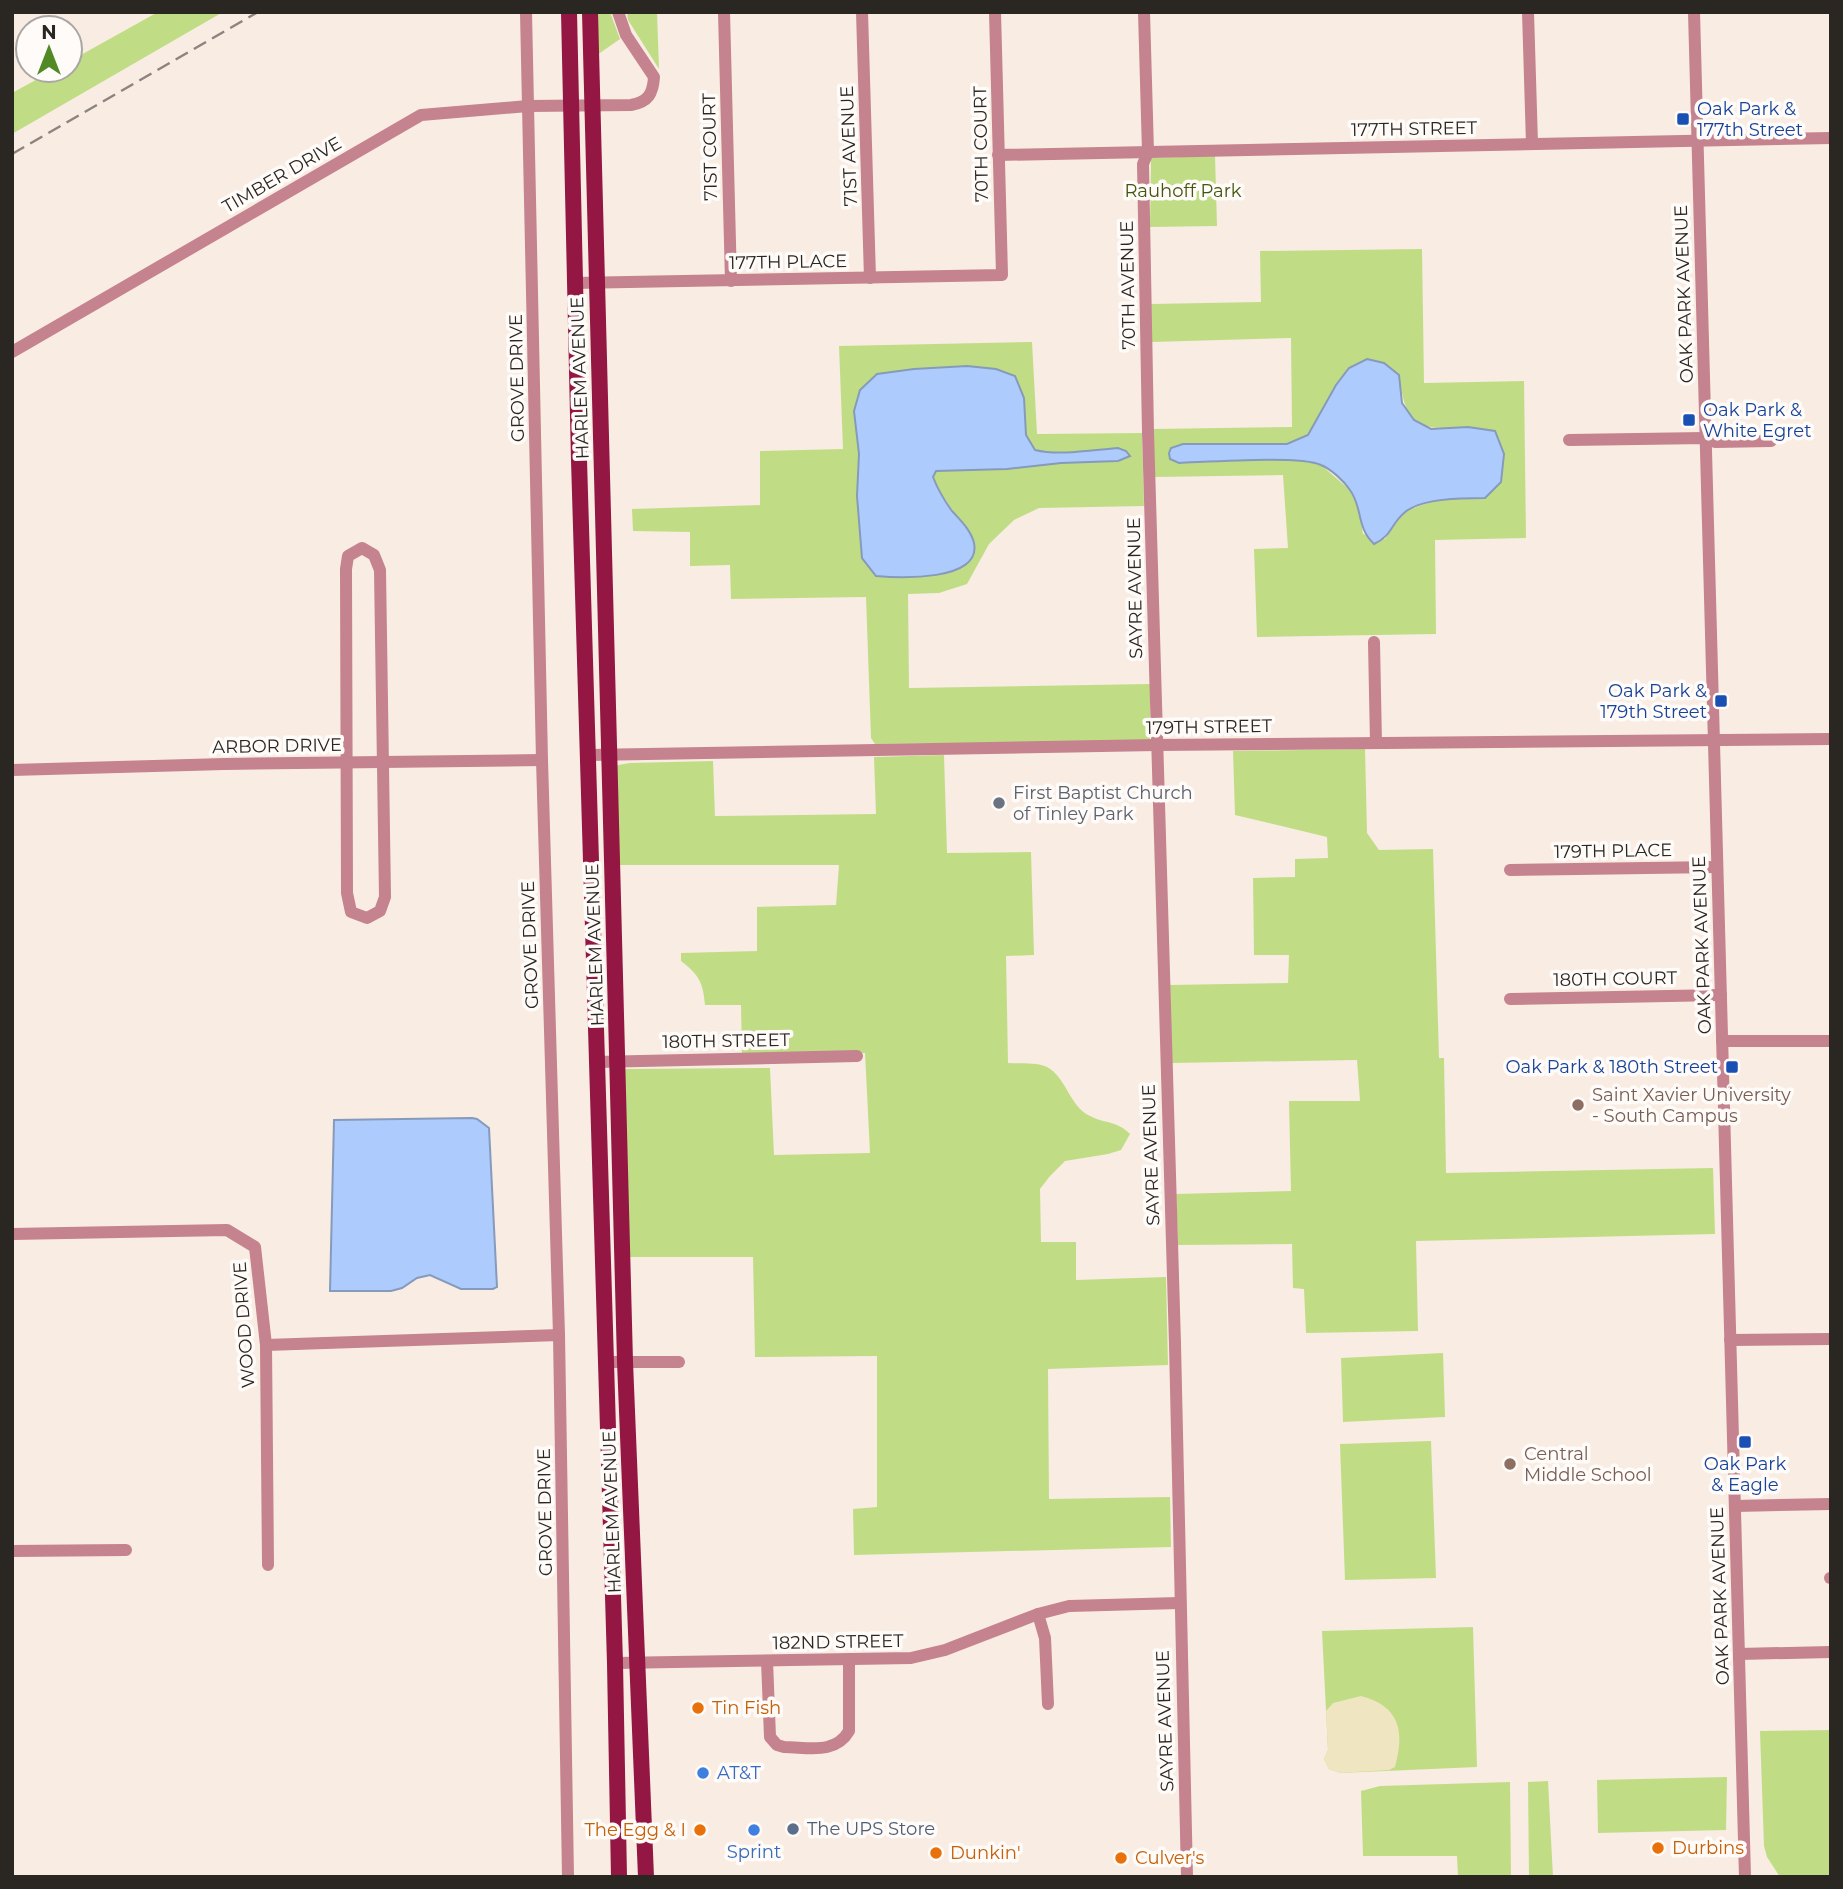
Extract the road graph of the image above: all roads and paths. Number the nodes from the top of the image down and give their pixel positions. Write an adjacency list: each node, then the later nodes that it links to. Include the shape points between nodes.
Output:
1 (526, 12): 13 (street, GROVE DRIVE)
2 (569, 12): 11 (main road, HARLEM AVENUE)
3 (590, 12): 12 (main road, HARLEM AVENUE)
4 (618, 12): 12 (street, TIMBER DRIVE, via 626,35 652,71 651,95 640,103)
5 (724, 12): 21 (street, 71ST COURT)
6 (862, 12): 20 (street, 71ST AVENUE)
7 (995, 12): 18 (street, 70TH COURT)
8 (1144, 12): 17 (street, 70TH AVENUE)
9 (1528, 12): 16 (street)
10 (1694, 12): 15 (street, OAK PARK AVENUE)
11 (572, 105): 12 (street, TIMBER DRIVE); 13 (street, TIMBER DRIVE); 23 (main road, HARLEM AVENUE)
12 (593, 105): 22 (main road, HARLEM AVENUE)
13 (528, 106): 24 (street, TIMBER DRIVE, via 421,115); 38 (street, GROVE DRIVE)
14 (1831, 138): 15 (street, 177TH STREET)
15 (1697, 141): 16 (street, 177TH STREET); 26 (street, OAK PARK AVENUE)
16 (1532, 144): 17 (street, 177TH STREET)
17 (1148, 152): 18 (street, 177TH STREET); 25 (street, 70TH AVENUE, via 1143,164)
18 (998, 155): 19 (street, 70TH COURT)
19 (1002, 275): 20 (street, 177TH PLACE)
20 (870, 278): 21 (street, 177TH PLACE)
21 (731, 281): 22 (street, 177TH PLACE)
22 (596, 282): 23 (street, 177TH PLACE); 30 (main road, HARLEM AVENUE)
23 (575, 283): 29 (main road, HARLEM AVENUE)
24 (12, 352)
25 (1148, 432): 35 (street, SAYRE AVENUE)
26 (1705, 438): 27 (street); 28 (street); 33 (street, OAK PARK AVENUE)
27 (1569, 440)
28 (1771, 441)
29 (579, 460): 30 (main road); 36 (main road, HARLEM AVENUE)
30 (601, 460): 37 (main road, HARLEM AVENUE)
31 (1374, 642): 34 (street)
32 (1831, 739): 33 (street, 179TH STREET)
33 (1714, 740): 34 (street, 179TH STREET); 42 (street, OAK PARK AVENUE)
34 (1376, 743): 35 (street, 179TH STREET)
35 (1157, 745): 37 (street, 179TH STREET); 64 (street, SAYRE AVENUE)
36 (588, 755): 37 (street, 179TH STREET); 50 (main road, HARLEM AVENUE)
37 (609, 755): 49 (main road, HARLEM AVENUE)
38 (542, 760): 40 (street, ARBOR DRIVE); 52 (street, GROVE DRIVE)
39 (346, 763): 40 (street, ARBOR DRIVE); 40 (street, via 347,893 351,912 367,918 380,911 385,897); 40 (street, via 346,569 348,556 362,548 374,555 380,570); 41 (street, ARBOR DRIVE)
40 (384, 763)
41 (12, 770)
42 (1717, 867): 43 (street, 179TH PLACE); 44 (street, OAK PARK AVENUE)
43 (1510, 870)
44 (1721, 995): 45 (street, 180TH COURT); 46 (street, OAK PARK AVENUE)
45 (1510, 999)
46 (1722, 1041): 47 (street); 54 (street, OAK PARK AVENUE)
47 (1831, 1041)
48 (857, 1056): 49 (street, 180TH STREET)
49 (618, 1060): 50 (street, 180TH STREET); 57 (main road, HARLEM AVENUE)
50 (596, 1062): 56 (main road, HARLEM AVENUE)
51 (12, 1234): 55 (street, WOOD DRIVE, via 227,1230 255,1247)
52 (559, 1335): 55 (street); 73 (street, GROVE DRIVE)
53 (1831, 1339): 54 (street)
54 (1730, 1340): 60 (street, OAK PARK AVENUE)
55 (266, 1345): 63 (street, WOOD DRIVE)
56 (607, 1362): 57 (street); 71 (main road, HARLEM AVENUE)
57 (625, 1362): 58 (street); 70 (main road, HARLEM AVENUE)
58 (679, 1362)
59 (1831, 1504): 60 (street)
60 (1735, 1506): 67 (street, OAK PARK AVENUE)
61 (126, 1549): 62 (street)
62 (12, 1551)
63 (268, 1565)
64 (1180, 1603): 65 (street, 182ND STREET, via 1069,1606); 76 (street, SAYRE AVENUE)
65 (1038, 1614): 68 (street, 182ND STREET, via 945,1650 911,1658); 72 (street, via 1045,1638)
66 (1831, 1652): 67 (street)
67 (1739, 1654): 77 (street, OAK PARK AVENUE)
68 (849, 1659): 69 (street, 182ND STREET); 69 (street, via 849,1731 844,1740 830,1747 784,1747 770,1737)
69 (767, 1661): 70 (street, 182ND STREET)
70 (636, 1662): 71 (street, 182ND STREET); 75 (main road, HARLEM AVENUE)
71 (615, 1663): 74 (main road, HARLEM AVENUE)
72 (1048, 1704)
73 (568, 1877)
74 (619, 1877)
75 (646, 1877)
76 (1187, 1877)
77 (1745, 1877)

